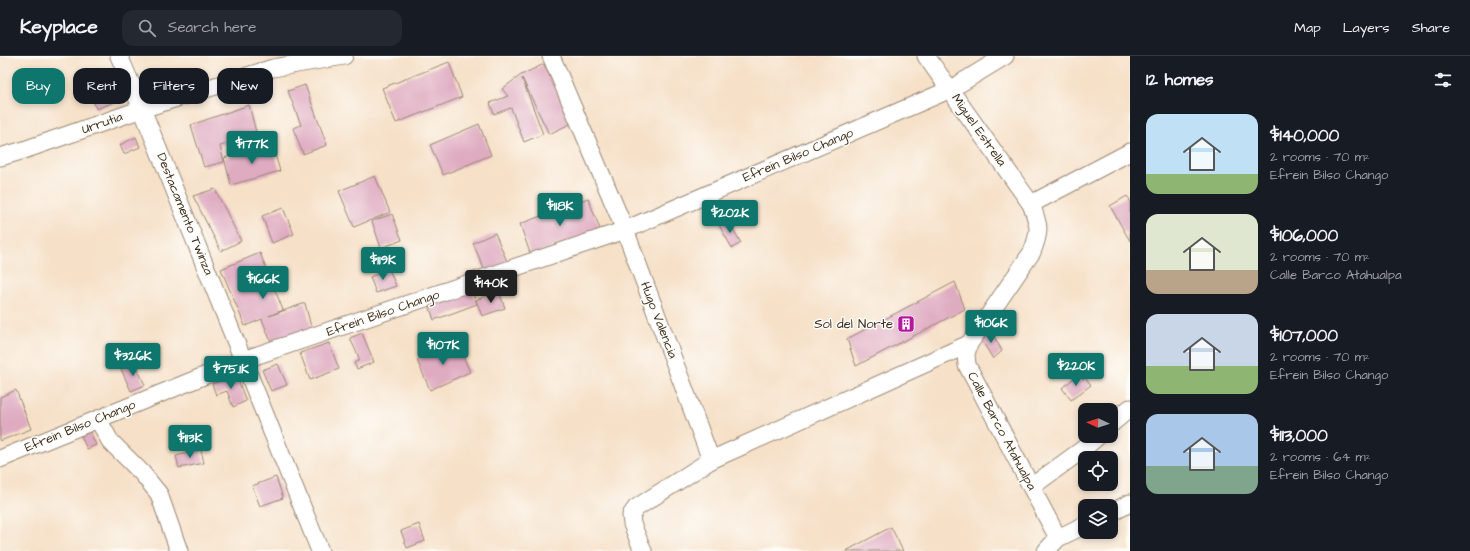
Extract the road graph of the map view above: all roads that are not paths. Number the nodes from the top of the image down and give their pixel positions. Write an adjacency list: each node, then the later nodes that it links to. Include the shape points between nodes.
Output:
1 (119, 56): 8 (street, Destacamento Twinza)
2 (344, 56): 6 (street, Urrutia)
3 (550, 56): 12 (street, Hugo Valencia)
4 (926, 56): 7 (street, Miguel Estrella)
5 (1005, 56): 7 (street, Efrein Bilso Chango)
6 (271, 62): 8 (street, Urrutia)
7 (951, 89): 11 (street, Miguel Estrella); 12 (street, Efrein Bilso Chango)
8 (142, 109): 10 (street, Urrutia); 14 (street, Destacamento Twinza)
9 (1130, 152): 11 (street)
10 (0, 157)
11 (1031, 204): 13 (street, Calle Barco Atahualpa, via 1038,222 1038,237 1032,252)
12 (625, 230): 14 (street, Efrein Bilso Chango); 20 (street, Hugo Valencia)
13 (969, 344): 20 (street); 21 (street, Calle Barco Atahualpa, via 966,354 967,365)
14 (243, 360): 17 (street, Efrein Bilso Chango); 27 (street, Destacamento Twinza)
15 (1130, 408): 16 (street)
16 (1118, 418)
17 (98, 419): 19 (street, Efrein Bilso Chango); 26 (street, via 110,441 159,494)
18 (1090, 443): 21 (street)
19 (0, 458)
20 (711, 460): 28 (street, via 636,508 631,515 632,524)
21 (1031, 487): 25 (street, Calle Barco Atahualpa)
22 (1130, 503): 23 (street)
23 (1118, 509)
24 (1078, 528): 25 (street)
25 (1058, 538): 29 (street)
26 (179, 551)
27 (320, 551)
28 (643, 551)
29 (1046, 551)

